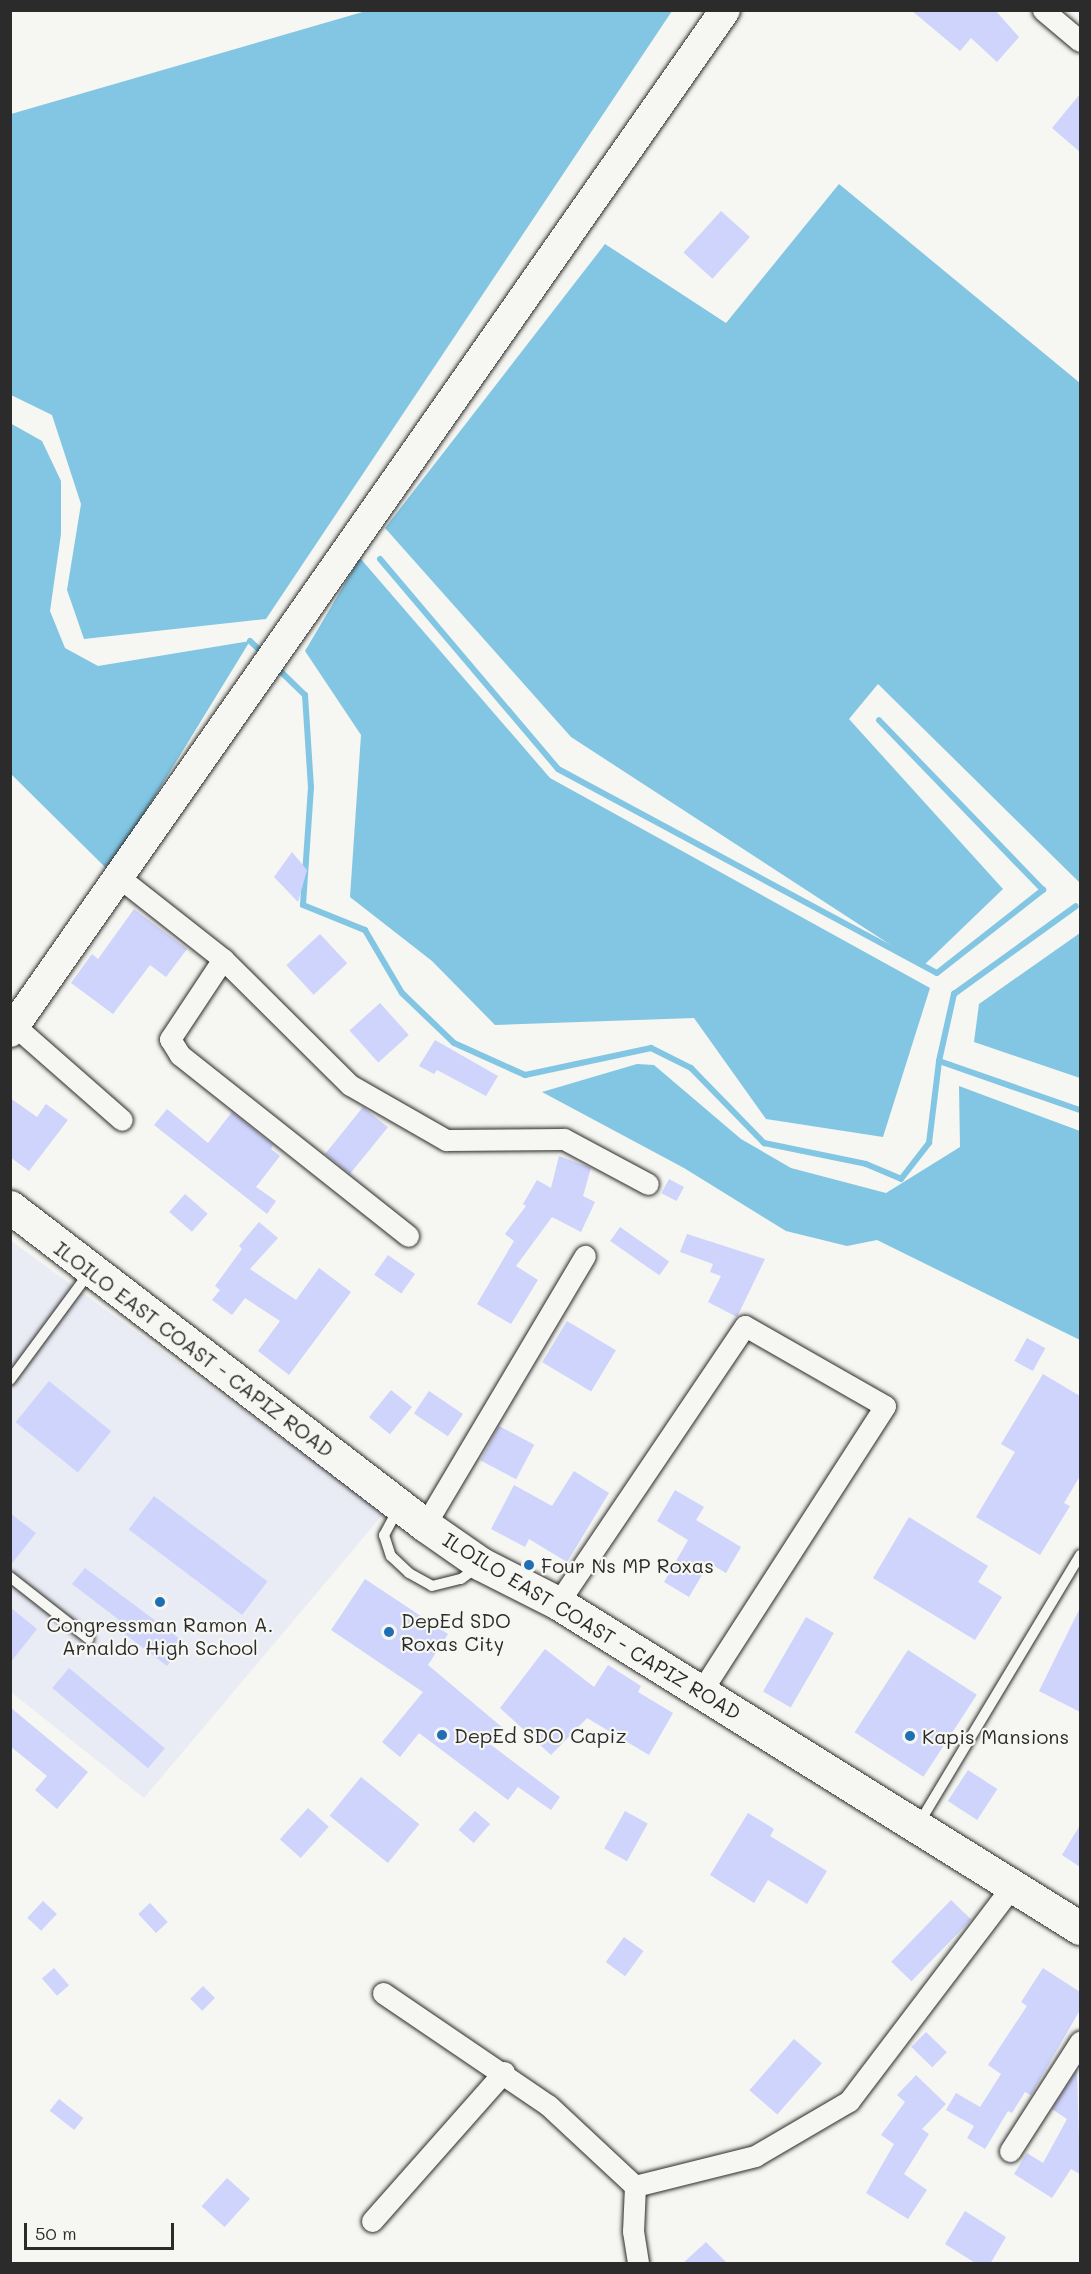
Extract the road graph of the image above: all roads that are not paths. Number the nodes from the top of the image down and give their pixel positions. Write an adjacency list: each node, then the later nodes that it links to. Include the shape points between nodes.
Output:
1 (725, 10): 4 (main road)
2 (1043, 10): 3 (street)
3 (1080, 41)
4 (120, 878): 5 (street); 6 (main road)
5 (223, 959): 8 (street, via 350,1085 446,1140 564,1139); 10 (street, via 170,1040 180,1055)
6 (13, 1029): 7 (street)
7 (122, 1120)
8 (648, 1185)
9 (10, 1207): 12 (main road, ILOILO EAST COAST - CAPIZ ROAD)
10 (408, 1236)
11 (585, 1256): 14 (street)
12 (91, 1270): 13 (lane); 14 (main road, ILOILO EAST COAST - CAPIZ ROAD)
13 (10, 1380)
14 (412, 1515): 16 (main road, ILOILO EAST COAST - CAPIZ ROAD); 16 (lane, via 384,1535 390,1556 409,1573 432,1586 461,1580)
15 (1080, 1555): 21 (lane)
16 (481, 1564): 18 (main road, ILOILO EAST COAST - CAPIZ ROAD)
17 (10, 1577): 19 (lane)
18 (558, 1603): 20 (main road, ILOILO EAST COAST - CAPIZ ROAD); 20 (street, via 745,1326 885,1406)
19 (89, 1639)
20 (701, 1690): 21 (main road, ILOILO EAST COAST - CAPIZ ROAD)
21 (918, 1825): 22 (main road, ILOILO EAST COAST - CAPIZ ROAD)
22 (1013, 1885): 23 (main road, ILOILO EAST COAST - CAPIZ ROAD); 28 (street, via 849,2101 755,2156)
23 (1080, 1928)
24 (383, 1993): 26 (street)
25 (1080, 2042): 27 (street)
26 (504, 2072): 28 (street, via 548,2105); 29 (street)
27 (1010, 2151)
28 (635, 2186): 30 (street, via 633,2231)
29 (372, 2221)
30 (638, 2264)

